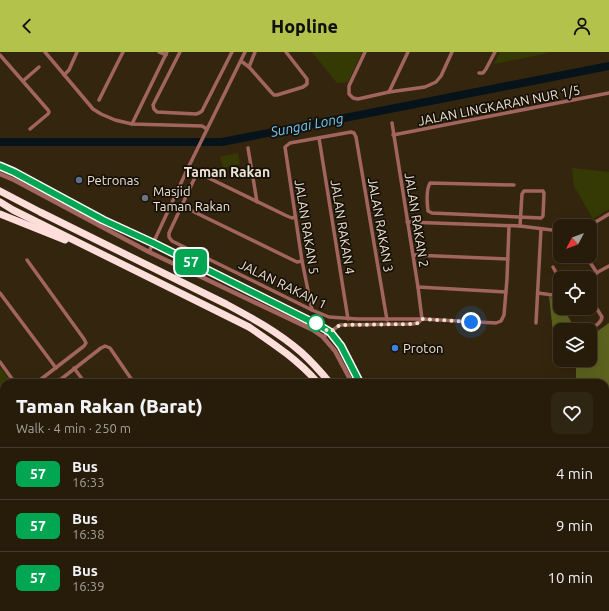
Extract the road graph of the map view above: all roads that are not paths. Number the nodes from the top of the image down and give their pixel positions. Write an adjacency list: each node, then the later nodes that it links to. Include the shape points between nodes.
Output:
1 (45, 52): 20 (street)
2 (77, 52): 20 (street)
3 (123, 52): 24 (street)
4 (160, 52): 14 (street)
5 (180, 52): 6 (street, via 153,105 157,112 196,114 202,111)
6 (232, 52)
7 (245, 52): 16 (street)
8 (255, 52): 17 (street)
9 (286, 52): 17 (street, via 307,79 307,84 303,88 274,95)
10 (365, 52): 22 (street, via 349,86 349,94 358,99)
11 (408, 52): 22 (street)
12 (452, 52): 22 (street, via 436,82 425,87)
13 (495, 52): 19 (street, via 483,73)
14 (166, 54): 26 (street)
15 (0, 56): 21 (street)
16 (241, 61): 17 (street); 27 (street)
17 (249, 66)
18 (38, 67): 21 (street)
19 (479, 73)
20 (64, 75): 26 (street, via 93,109 115,120)
21 (22, 81): 28 (street, via 49,112)
22 (389, 92)
23 (609, 93): 29 (street, JALAN LINGKARAN NUR 1/5)
24 (99, 100)
25 (392, 123): 29 (street, JALAN RAKAN 2)
26 (132, 124): 27 (street, via 202,126)
27 (207, 129): 33 (street)
28 (30, 130)
29 (393, 135): 47 (street, JALAN RAKAN 2)
30 (319, 138): 44 (street, JALAN RAKAN 5, via 290,143 285,147); 70 (street, JALAN RAKAN 4); 72 (street, JALAN RAKAN 3, via 351,132 356,137)
31 (248, 148): 39 (street)
32 (0, 166): 52 (street)
33 (188, 168): 34 (street); 52 (street)
34 (197, 173): 39 (street); 40 (street)
35 (0, 174): 54 (street)
36 (514, 185): 45 (street, via 430,183 428,211 432,214)
37 (0, 191): 86 (highway, via 253,318 301,352)
38 (0, 202): 53 (highway)
39 (257, 202): 44 (street, via 292,218)
40 (182, 206): 58 (street, via 297,262); 69 (street, JALAN RAKAN 1, via 169,233 172,241)
41 (0, 214): 43 (highway)
42 (609, 214): 46 (street)
43 (4, 217): 53 (highway)
44 (295, 217): 58 (street, JALAN RAKAN 5)
45 (520, 217): 45 (street, via 524,191 543,191 543,216); 49 (street)
46 (597, 221)
47 (407, 222): 48 (street); 55 (street, JALAN RAKAN 2)
48 (509, 226): 49 (street); 56 (street)
49 (520, 226): 50 (street)
50 (541, 229): 51 (street); 66 (street)
51 (553, 230)
52 (153, 243): 54 (street); 75 (street)
53 (87, 247): 85 (highway, via 249,328 296,360)
54 (149, 252): 76 (street)
55 (413, 255): 56 (street); 63 (street, JALAN RAKAN 2)
56 (508, 259): 64 (street)
57 (27, 260): 78 (street, via 86,343)
58 (302, 261): 69 (street, JALAN RAKAN 5)
59 (609, 266): 62 (street)
60 (552, 267): 61 (street)
61 (554, 271)
62 (597, 272)
63 (418, 287): 64 (street); 71 (street, JALAN RAKAN 2)
64 (506, 292): 71 (street, via 504,315 501,321 496,323)
65 (0, 293): 78 (street)
66 (538, 293): 67 (street); 73 (street)
67 (553, 295)
68 (597, 309): 74 (street, via 602,317)
69 (312, 310): 70 (street, JALAN RAKAN 1, via 329,317)
70 (348, 319): 72 (street, JALAN RAKAN 1)
71 (422, 319): 72 (street, JALAN RAKAN 1); 75 (street, via 412,324 340,325)
72 (387, 320)
73 (536, 323)
74 (597, 325)
75 (330, 332): 76 (street); 88 (street, via 341,346)
76 (323, 337): 87 (street, via 335,350)
77 (0, 362): 80 (street)
78 (56, 368): 81 (street)
79 (74, 368): 82 (street); 83 (street); 84 (street, via 105,346 110,348)
80 (13, 379)
81 (41, 379)
82 (61, 379)
83 (82, 379)
84 (131, 379)
85 (314, 379)
86 (327, 379)
87 (350, 379)
88 (358, 379)

